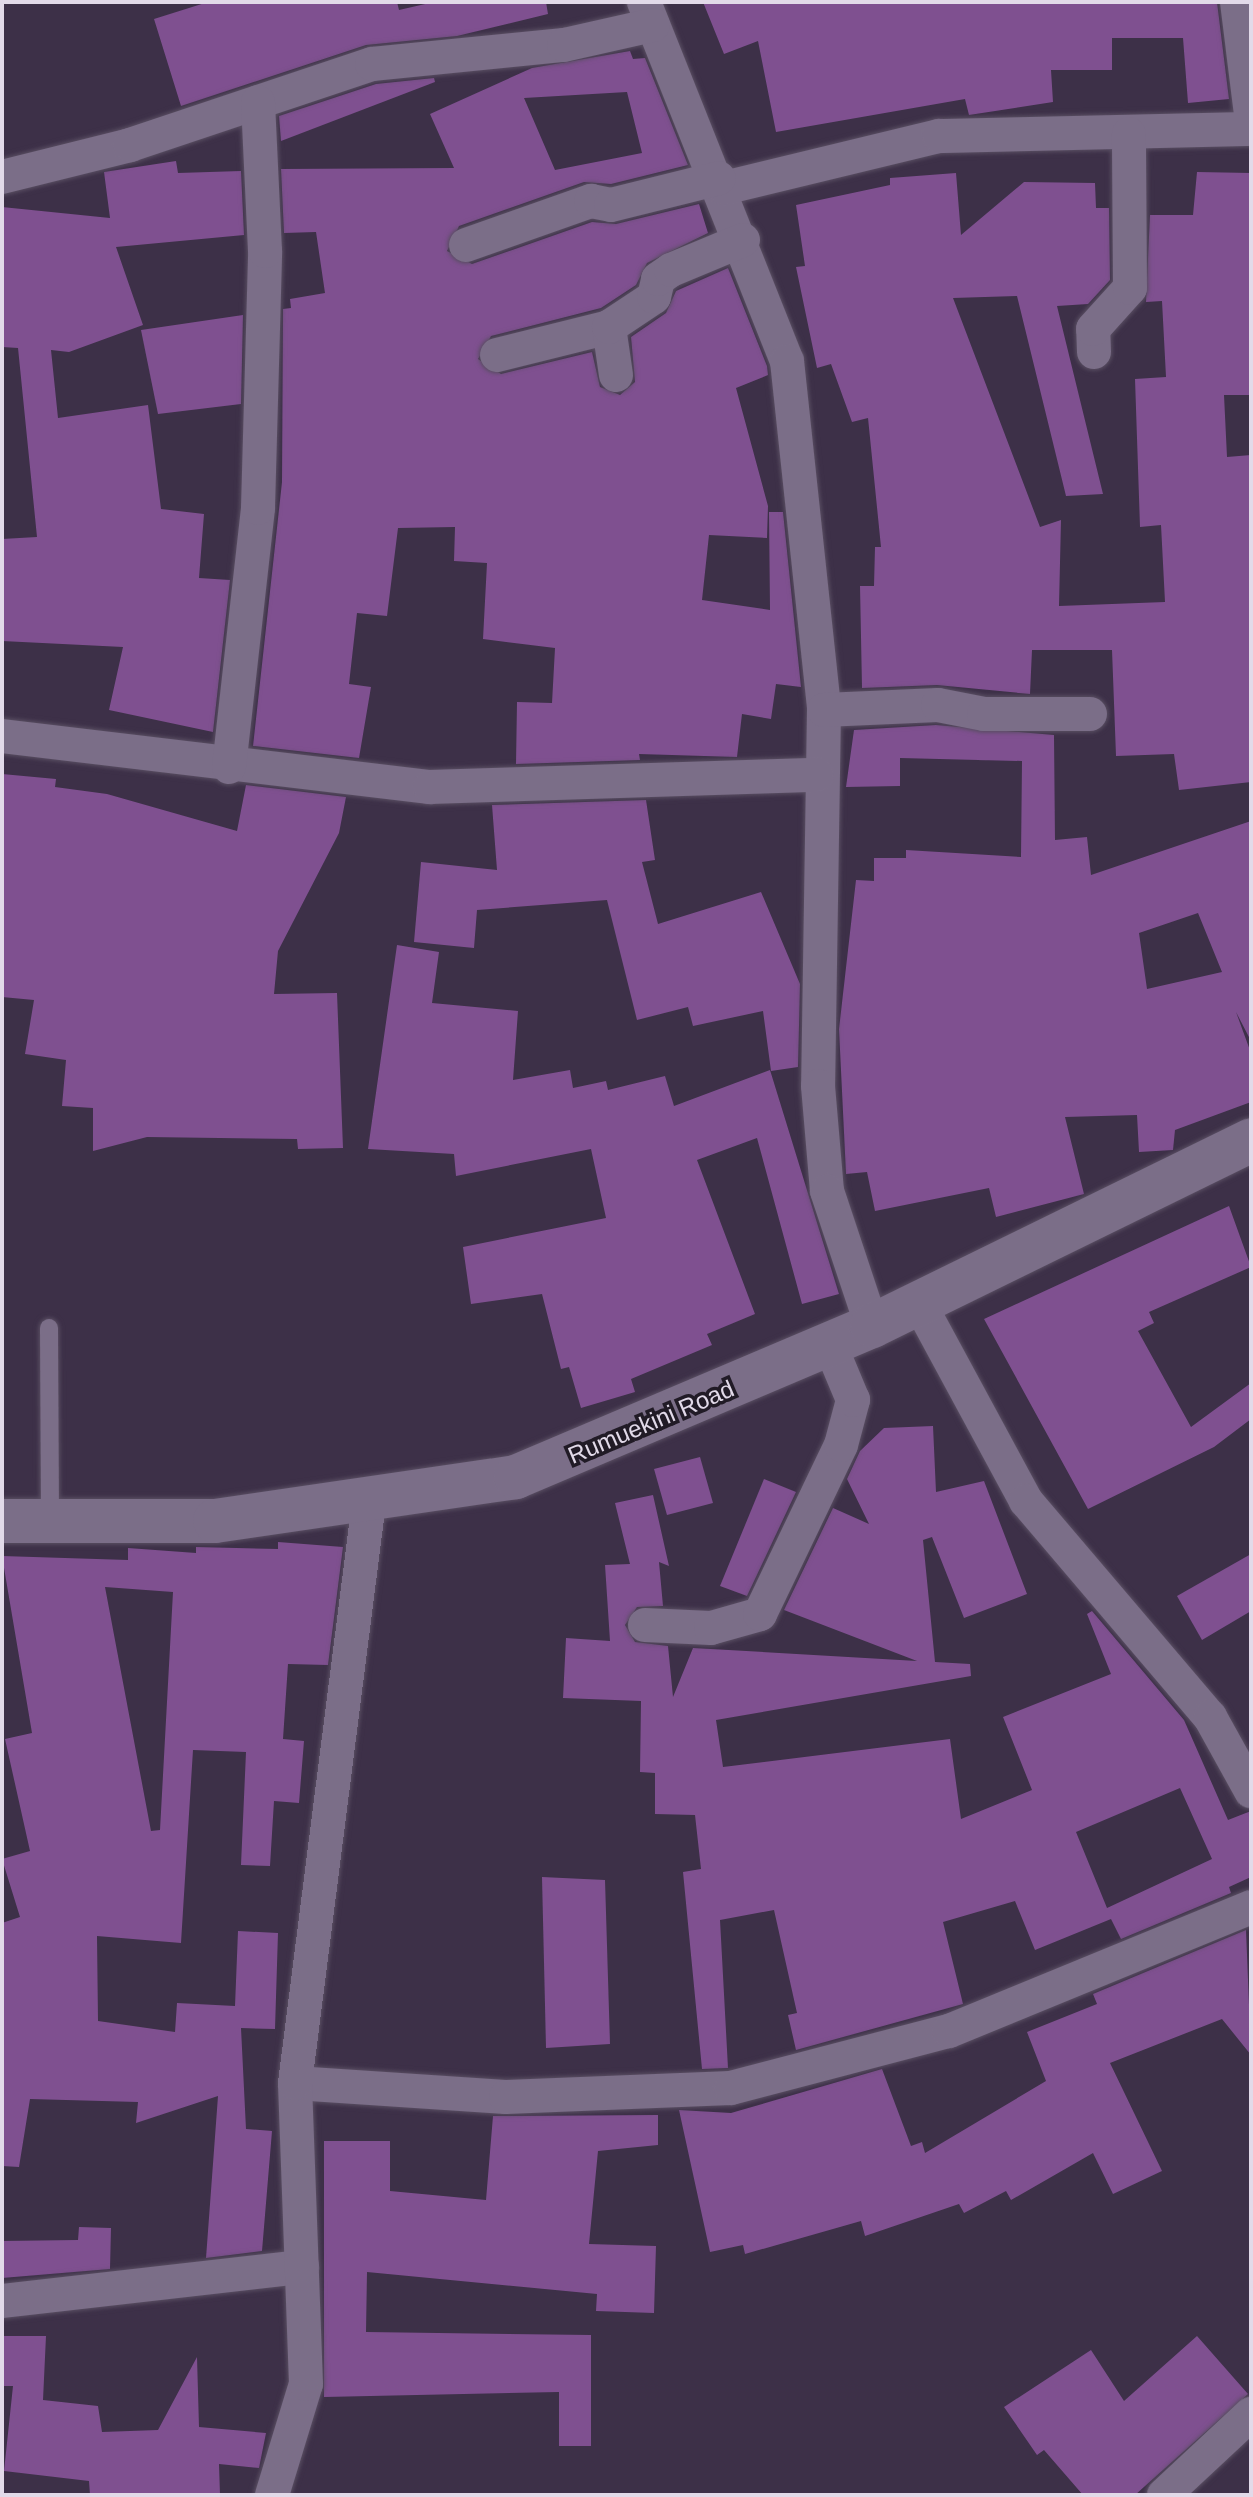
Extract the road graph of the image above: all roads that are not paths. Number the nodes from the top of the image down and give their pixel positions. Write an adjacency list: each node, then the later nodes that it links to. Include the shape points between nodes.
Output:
1 (1237, 2): 4 (street)
2 (649, 14): 3 (street, via 564,45 372,64); 8 (street)
3 (258, 102): 7 (street); 18 (street, via 265,251 258,508)
4 (1251, 114)
5 (1251, 129): 6 (street)
6 (1129, 134): 8 (street, via 939,136); 12 (street, via 1130,288 1093,329)
7 (2, 177)
8 (721, 183): 9 (street); 10 (street, via 611,205 591,201)
9 (743, 240): 11 (street, via 671,270 658,279 654,297); 15 (street, via 787,361)
10 (466, 245)
11 (609, 327): 13 (street); 14 (street)
12 (1094, 352)
13 (497, 355)
14 (616, 375)
15 (824, 710): 16 (street, via 938,705 984,714); 19 (street)
16 (1090, 714)
17 (2, 736): 18 (street)
18 (229, 767): 19 (street, via 430,787)
19 (817, 775): 22 (street, via 818,1086 827,1191)
20 (1251, 1140): 21 (street, Rumuekini Road)
21 (919, 1303): 22 (street, Rumuekini Road); 29 (street, via 1026,1501 1210,1717)
22 (872, 1326): 24 (street, Rumuekini Road)
23 (49, 1328): 27 (lane)
24 (830, 1345): 25 (street, Rumuekini Road, via 516,1477); 28 (street, via 853,1400 841,1445 760,1614 711,1628)
25 (369, 1502): 27 (street, Rumuekini Road, via 215,1521); 31 (street)
26 (2, 1521): 27 (street, Rumuekini Road)
27 (50, 1522)
28 (645, 1625)
29 (1251, 1791)
30 (1251, 1907): 31 (street, via 949,2031 731,2088 506,2097)
31 (295, 2083): 32 (street)
32 (302, 2267): 33 (street); 35 (street, via 306,2384)
33 (2, 2301)
34 (1251, 2414): 36 (street)
35 (272, 2495)
36 (1164, 2495)

